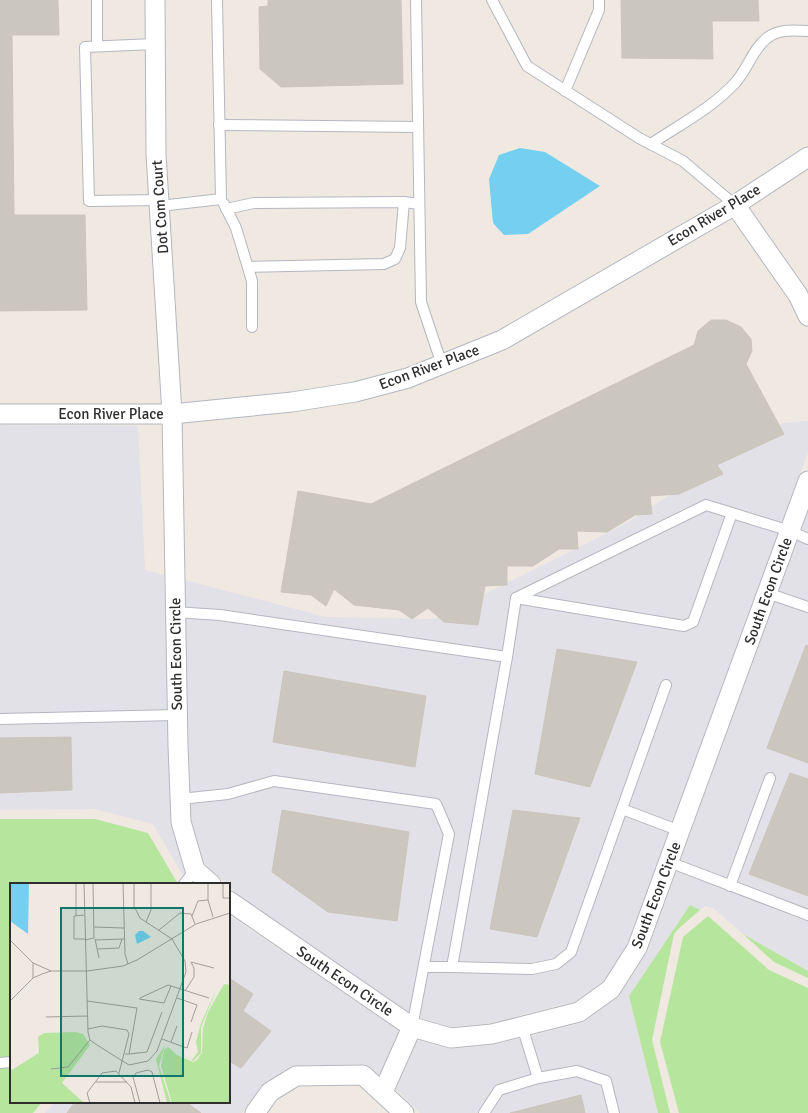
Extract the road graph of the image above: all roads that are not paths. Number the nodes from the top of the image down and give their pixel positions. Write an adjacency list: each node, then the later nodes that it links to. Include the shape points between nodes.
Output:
1 (97, 0): 9 (lane)
2 (155, 0): 8 (street, Dot Com Court)
3 (217, 0): 11 (lane)
4 (416, 0): 12 (lane)
5 (492, 0): 10 (lane, via 527,66)
6 (599, 0): 10 (lane, via 599,10)
7 (808, 31): 13 (lane, via 790,30 766,38 735,83 712,104)
8 (155, 44): 9 (lane); 17 (street, Dot Com Court, via 156,154)
9 (97, 46): 17 (lane, via 84,47 89,201)
10 (565, 91): 13 (lane)
11 (219, 125): 12 (lane); 15 (lane)
12 (418, 127): 18 (lane)
13 (651, 144): 19 (lane, via 683,161)
14 (808, 157): 19 (street, Econ River Place)
15 (221, 199): 17 (lane); 20 (lane)
16 (404, 202): 18 (lane); 20 (lane, via 254,203); 21 (lane, via 400,248 395,259 384,264)
17 (160, 203): 26 (street, Dot Com Court)
18 (419, 204): 24 (lane, via 421,302)
19 (734, 204): 22 (street, via 798,295); 24 (street, Econ River Place, via 502,340)
20 (226, 209): 21 (lane, via 236,228)
21 (248, 267): 23 (lane, via 252,281)
22 (808, 316)
23 (252, 327)
24 (442, 365): 26 (street, Econ River Place, via 408,378 356,392 292,402)
25 (0, 414): 26 (street, Econ River Place)
26 (172, 414): 34 (street, South Econ Circle)
27 (808, 481): 29 (street, South Econ Circle)
28 (732, 513): 29 (lane); 32 (lane, via 706,505); 32 (lane, via 693,622 684,626)
29 (790, 531): 30 (lane); 31 (street, South Econ Circle)
30 (808, 539)
31 (767, 593): 33 (lane); 42 (street, South Econ Circle)
32 (516, 598): 35 (lane)
33 (808, 607)
34 (175, 612): 35 (lane, via 220,615); 37 (street, South Econ Circle)
35 (507, 657): 50 (lane)
36 (666, 685): 41 (lane)
37 (177, 715): 38 (lane); 40 (street, South Econ Circle)
38 (0, 719)
39 (770, 778): 46 (lane)
40 (180, 799): 44 (street, South Econ Circle); 49 (lane, via 228,794 274,781 436,804 449,834)
41 (622, 809): 42 (lane); 50 (lane, via 570,952 556,964 532,969)
42 (680, 831): 43 (street, South Econ Circle)
43 (669, 862): 46 (lane); 51 (street, South Econ Circle, via 637,948 611,989 579,1012)
44 (190, 877): 45 (street, South Econ Circle)
45 (208, 883)
46 (730, 886): 48 (lane)
47 (230, 902): 52 (street, South Econ Circle)
48 (808, 915)
49 (424, 967): 50 (lane); 52 (lane)
50 (452, 967)
51 (522, 1026): 52 (street, South Econ Circle, via 492,1034 451,1038); 55 (lane)
52 (412, 1027): 56 (street)
53 (10, 1062): 54 (lane)
54 (0, 1063)
55 (538, 1078): 59 (lane, via 499,1090); 60 (lane, via 577,1071 606,1081)
56 (383, 1092): 57 (street, via 363,1075 296,1076 270,1092); 58 (street)
57 (255, 1113)
58 (404, 1113)
59 (484, 1113)
60 (614, 1113)

